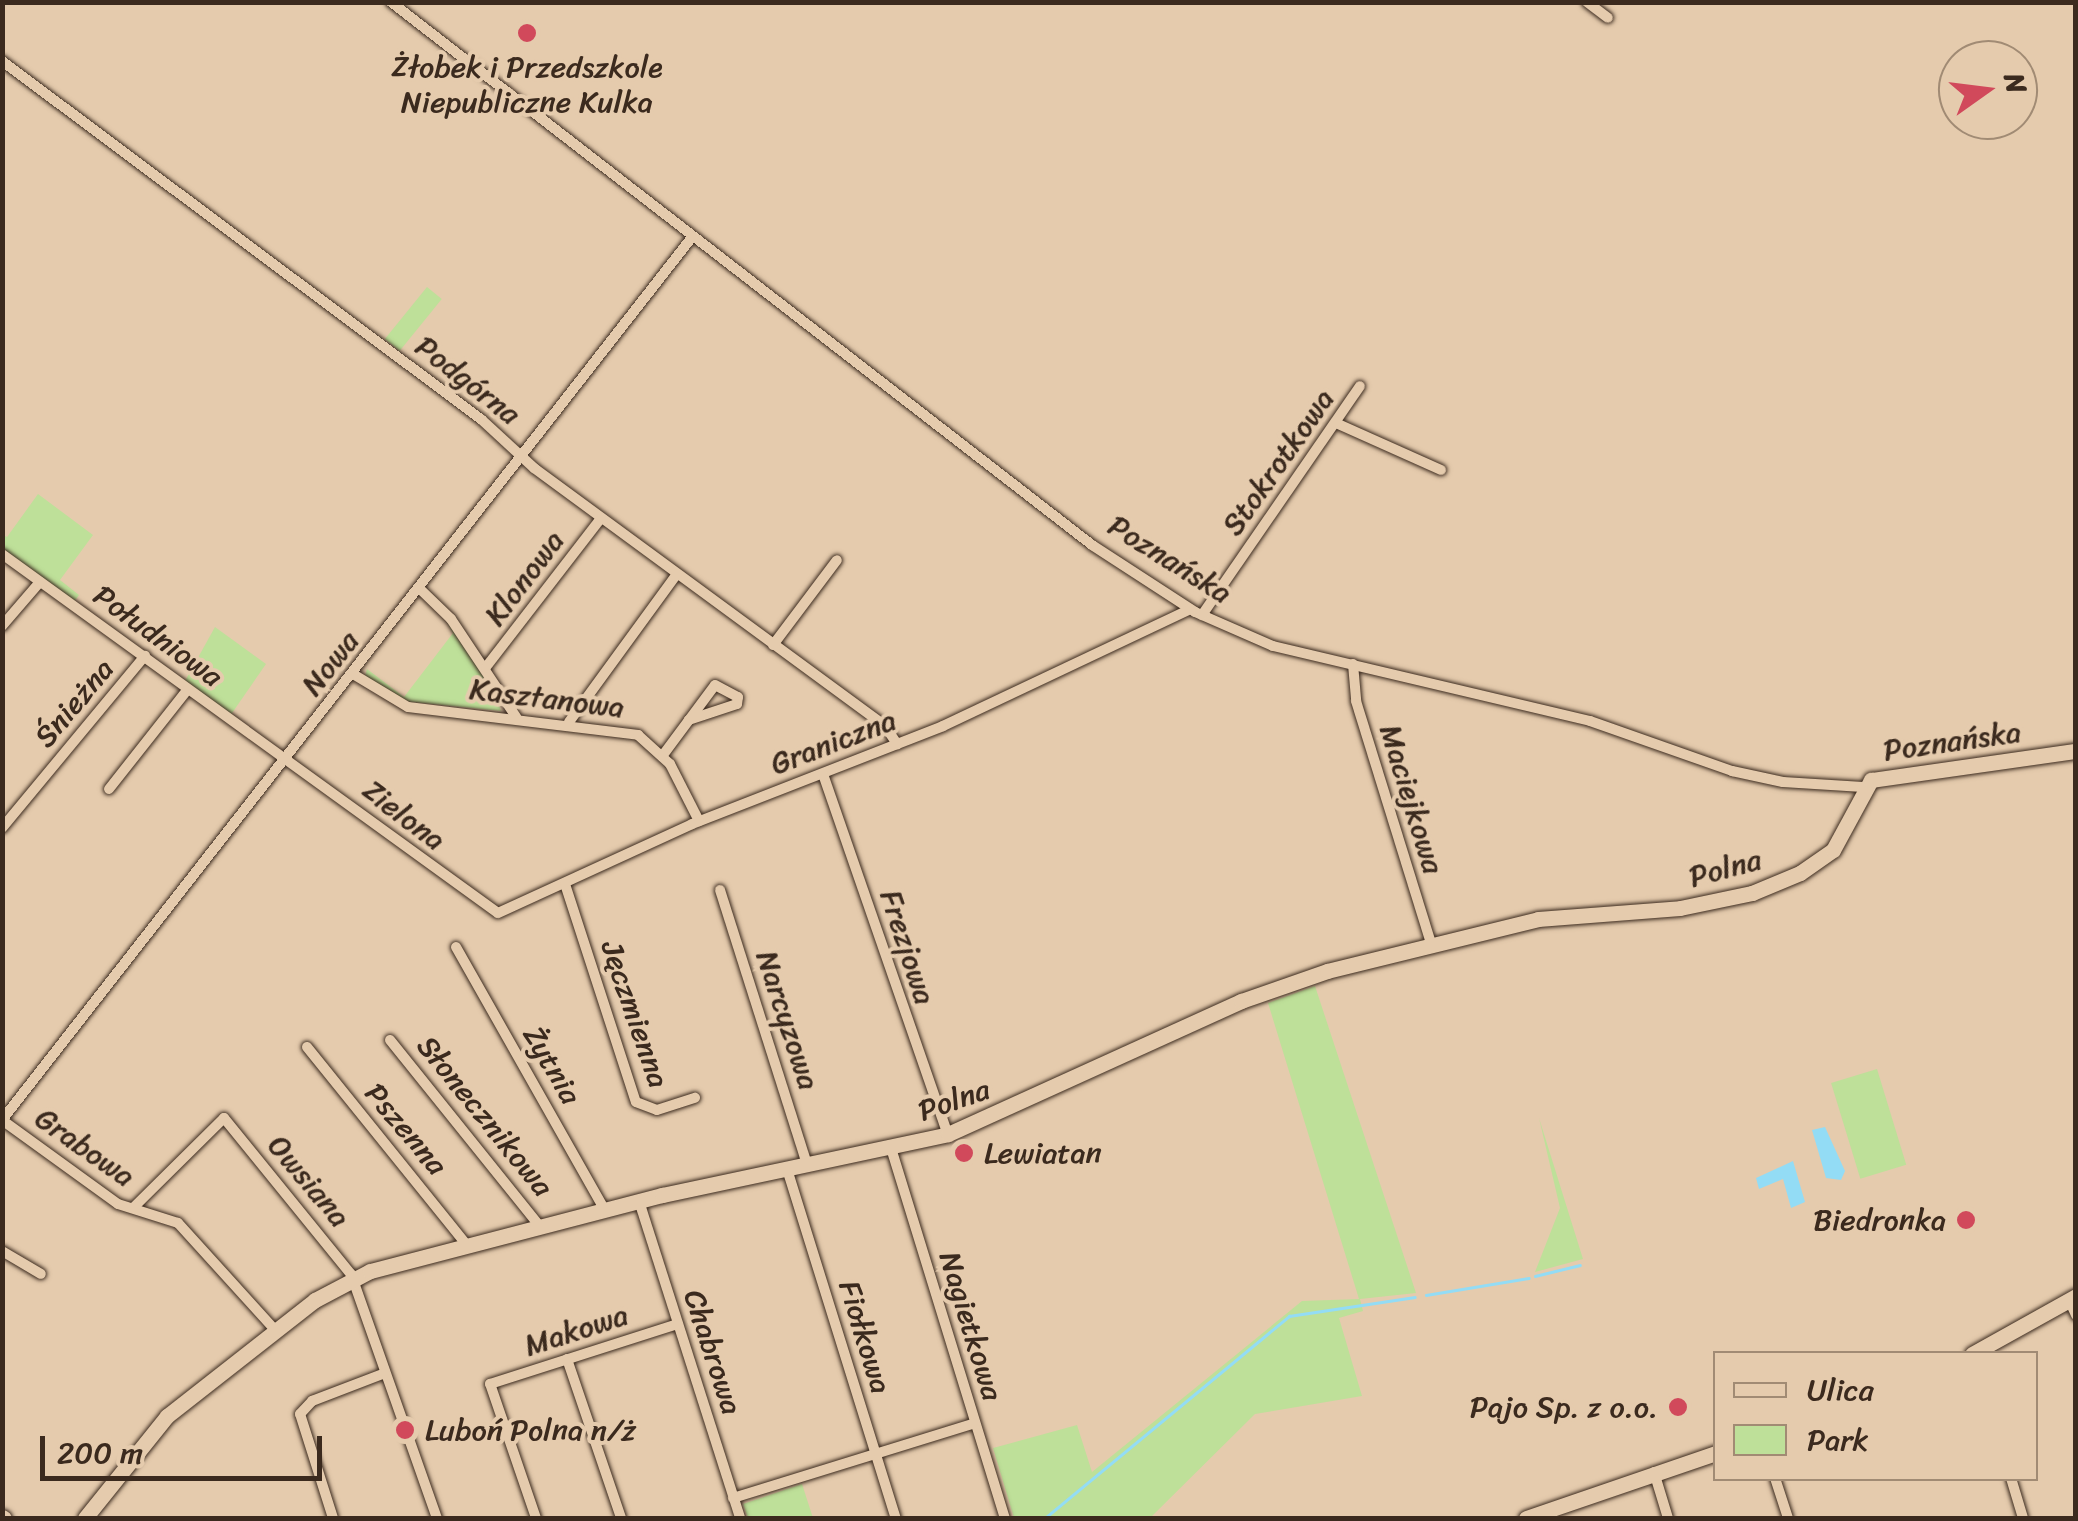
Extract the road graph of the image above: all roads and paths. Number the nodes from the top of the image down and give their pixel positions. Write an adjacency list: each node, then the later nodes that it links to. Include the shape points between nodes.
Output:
1 (390, 2): 5 (street, Poznańska)
2 (1587, 2): 3 (street)
3 (1608, 18)
4 (2, 61): 8 (street, Podgórna, via 482,420)
5 (693, 236): 8 (street, Nowa); 16 (street, Poznańska, via 1092,545)
6 (1360, 386): 7 (street, Stokrotkowa)
7 (1336, 424): 9 (street); 17 (street, Stokrotkowa)
8 (523, 458): 10 (street, Podgórna); 15 (street, Nowa)
9 (1441, 470)
10 (600, 518): 13 (street, Podgórna); 22 (street, Klonowa)
11 (2, 554): 14 (street, Południowa)
12 (837, 560): 19 (street)
13 (677, 574): 19 (street, Podgórna); 27 (street)
14 (40, 582): 18 (street); 20 (street, Południowa)
15 (420, 589): 22 (street); 23 (street, Nowa)
16 (1190, 609): 17 (street, Poznańska); 28 (street, Graniczna)
17 (1202, 615): 21 (street, Poznańska, via 1273,646)
18 (2, 626)
19 (773, 644): 28 (street, Podgórna, via 885,726)
20 (145, 656): 24 (street, Południowa); 36 (street, Śnieżna)
21 (1354, 664): 33 (street, Poznańska, via 1590,721 1748,775); 41 (street, Maciejkowa, via 1356,701)
22 (486, 667): 25 (street)
23 (353, 674): 25 (street, Kasztanowa, via 400,705); 31 (street, Nowa)
24 (188, 689): 31 (street, Południowa); 34 (street)
25 (516, 717): 27 (street, Kasztanowa)
26 (689, 720): 26 (street, via 717,684 738,697 737,704); 30 (street)
27 (569, 722): 30 (street, Kasztanowa, via 630,732)
28 (897, 744): 32 (street, Graniczna)
29 (2076, 751): 33 (street, Poznańska, via 1876,779)
30 (663, 755): 35 (street)
31 (285, 759): 39 (street, Zielona); 46 (street, Nowa)
32 (823, 774): 35 (street, Graniczna); 47 (street, Frezjowa)
33 (1864, 787): 41 (street, Polna, via 1838,845 1769,887 1680,908 1544,918)
34 (110, 789)
35 (699, 821): 37 (street, Graniczna)
36 (2, 828)
37 (565, 884): 39 (street, Graniczna, via 510,912); 44 (street, Jęczmienna, via 636,1102 656,1110)
38 (720, 890): 49 (street, Narcyzowa)
39 (492, 911)
40 (456, 947): 53 (street, Żytnia)
41 (1432, 948): 47 (street, Polna, via 1251,997)
42 (390, 1040): 54 (street, Słonecznikowa)
43 (306, 1047): 55 (street, Pszenna)
44 (695, 1098)
45 (224, 1118): 52 (street, Grabowa); 58 (street, Owsiana)
46 (2, 1120): 52 (street, Grabowa)
47 (948, 1134): 48 (street, Polna)
48 (891, 1148): 49 (street, Polna); 65 (street, Nagietkowa)
49 (807, 1165): 50 (street, Polna)
50 (787, 1169): 51 (street, Polna); 66 (street, Fiołkowa)
51 (639, 1201): 53 (street, Polna); 60 (street, Chabrowa)
52 (132, 1208): 61 (street, via 162,1214 186,1230)
53 (604, 1209): 54 (street, Polna)
54 (540, 1226): 55 (street, Polna)
55 (466, 1244): 58 (street, Polna)
56 (2, 1251): 57 (street)
57 (41, 1274)
58 (353, 1278): 61 (street, Polna); 64 (street)
59 (2073, 1304): 62 (street)
60 (678, 1324): 63 (street, Makowa); 71 (street, Chabrowa)
61 (276, 1331): 73 (street, Polna, via 160,1422)
62 (1978, 1351)
63 (567, 1359): 76 (street, Makowa, via 490,1384); 77 (street)
64 (384, 1373): 74 (street, via 312,1401 300,1414); 75 (street)
65 (974, 1423): 66 (street); 80 (street, Nagietkowa)
66 (875, 1454): 71 (street); 79 (street, Fiołkowa)
67 (1713, 1455): 68 (street)
68 (1654, 1472): 72 (street); 82 (street)
69 (1777, 1481): 83 (street)
70 (2012, 1481): 84 (street)
71 (733, 1498): 78 (street, Chabrowa)
72 (1550, 1514): 81 (street)
73 (85, 1518)
74 (333, 1518)
75 (436, 1518)
76 (536, 1518)
77 (621, 1518)
78 (740, 1518)
79 (896, 1518)
80 (1005, 1518)
81 (1526, 1518)
82 (1668, 1518)
83 (1788, 1518)
84 (2024, 1518)

